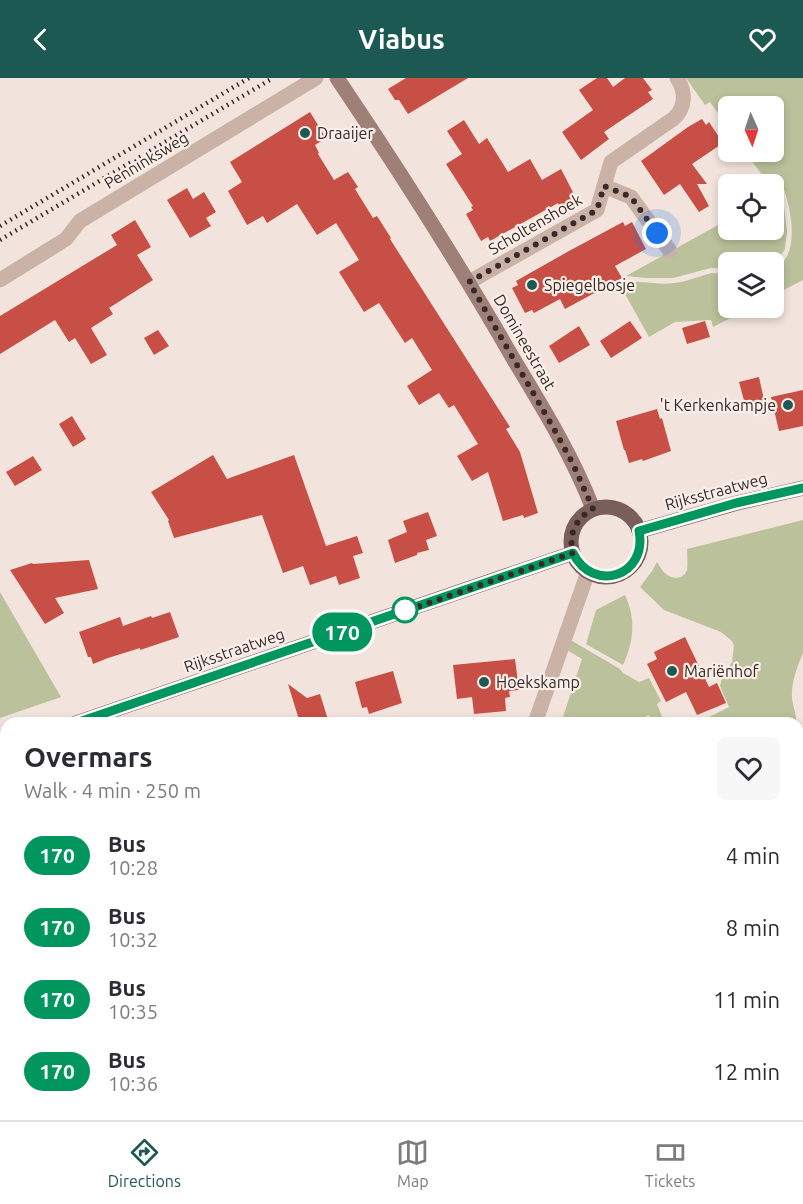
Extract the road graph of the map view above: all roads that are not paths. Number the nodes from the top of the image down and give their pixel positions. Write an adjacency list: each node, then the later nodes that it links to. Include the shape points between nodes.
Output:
1 (316, 78): 6 (street, Penninksweg, via 80,221 66,239)
2 (337, 78): 7 (main road, Domineestraat)
3 (677, 78): 4 (street, Scholtenshoek, via 684,97 680,112 611,162)
4 (604, 186): 5 (street, via 631,197); 7 (street, Scholtenshoek, via 597,210)
5 (670, 251)
6 (0, 280)
7 (469, 282): 9 (main road, Domineestraat, via 554,429)
8 (803, 488): 10 (main road, Rijksstraatweg)
9 (593, 509): 10 (main road, via 621,510); 11 (main road, via 574,527)
10 (639, 531): 12 (main road, via 638,556 628,569 612,576)
11 (573, 553): 12 (main road); 13 (main road, Rijksstraatweg)
12 (588, 572): 14 (street)
13 (94, 717)
14 (537, 717)

